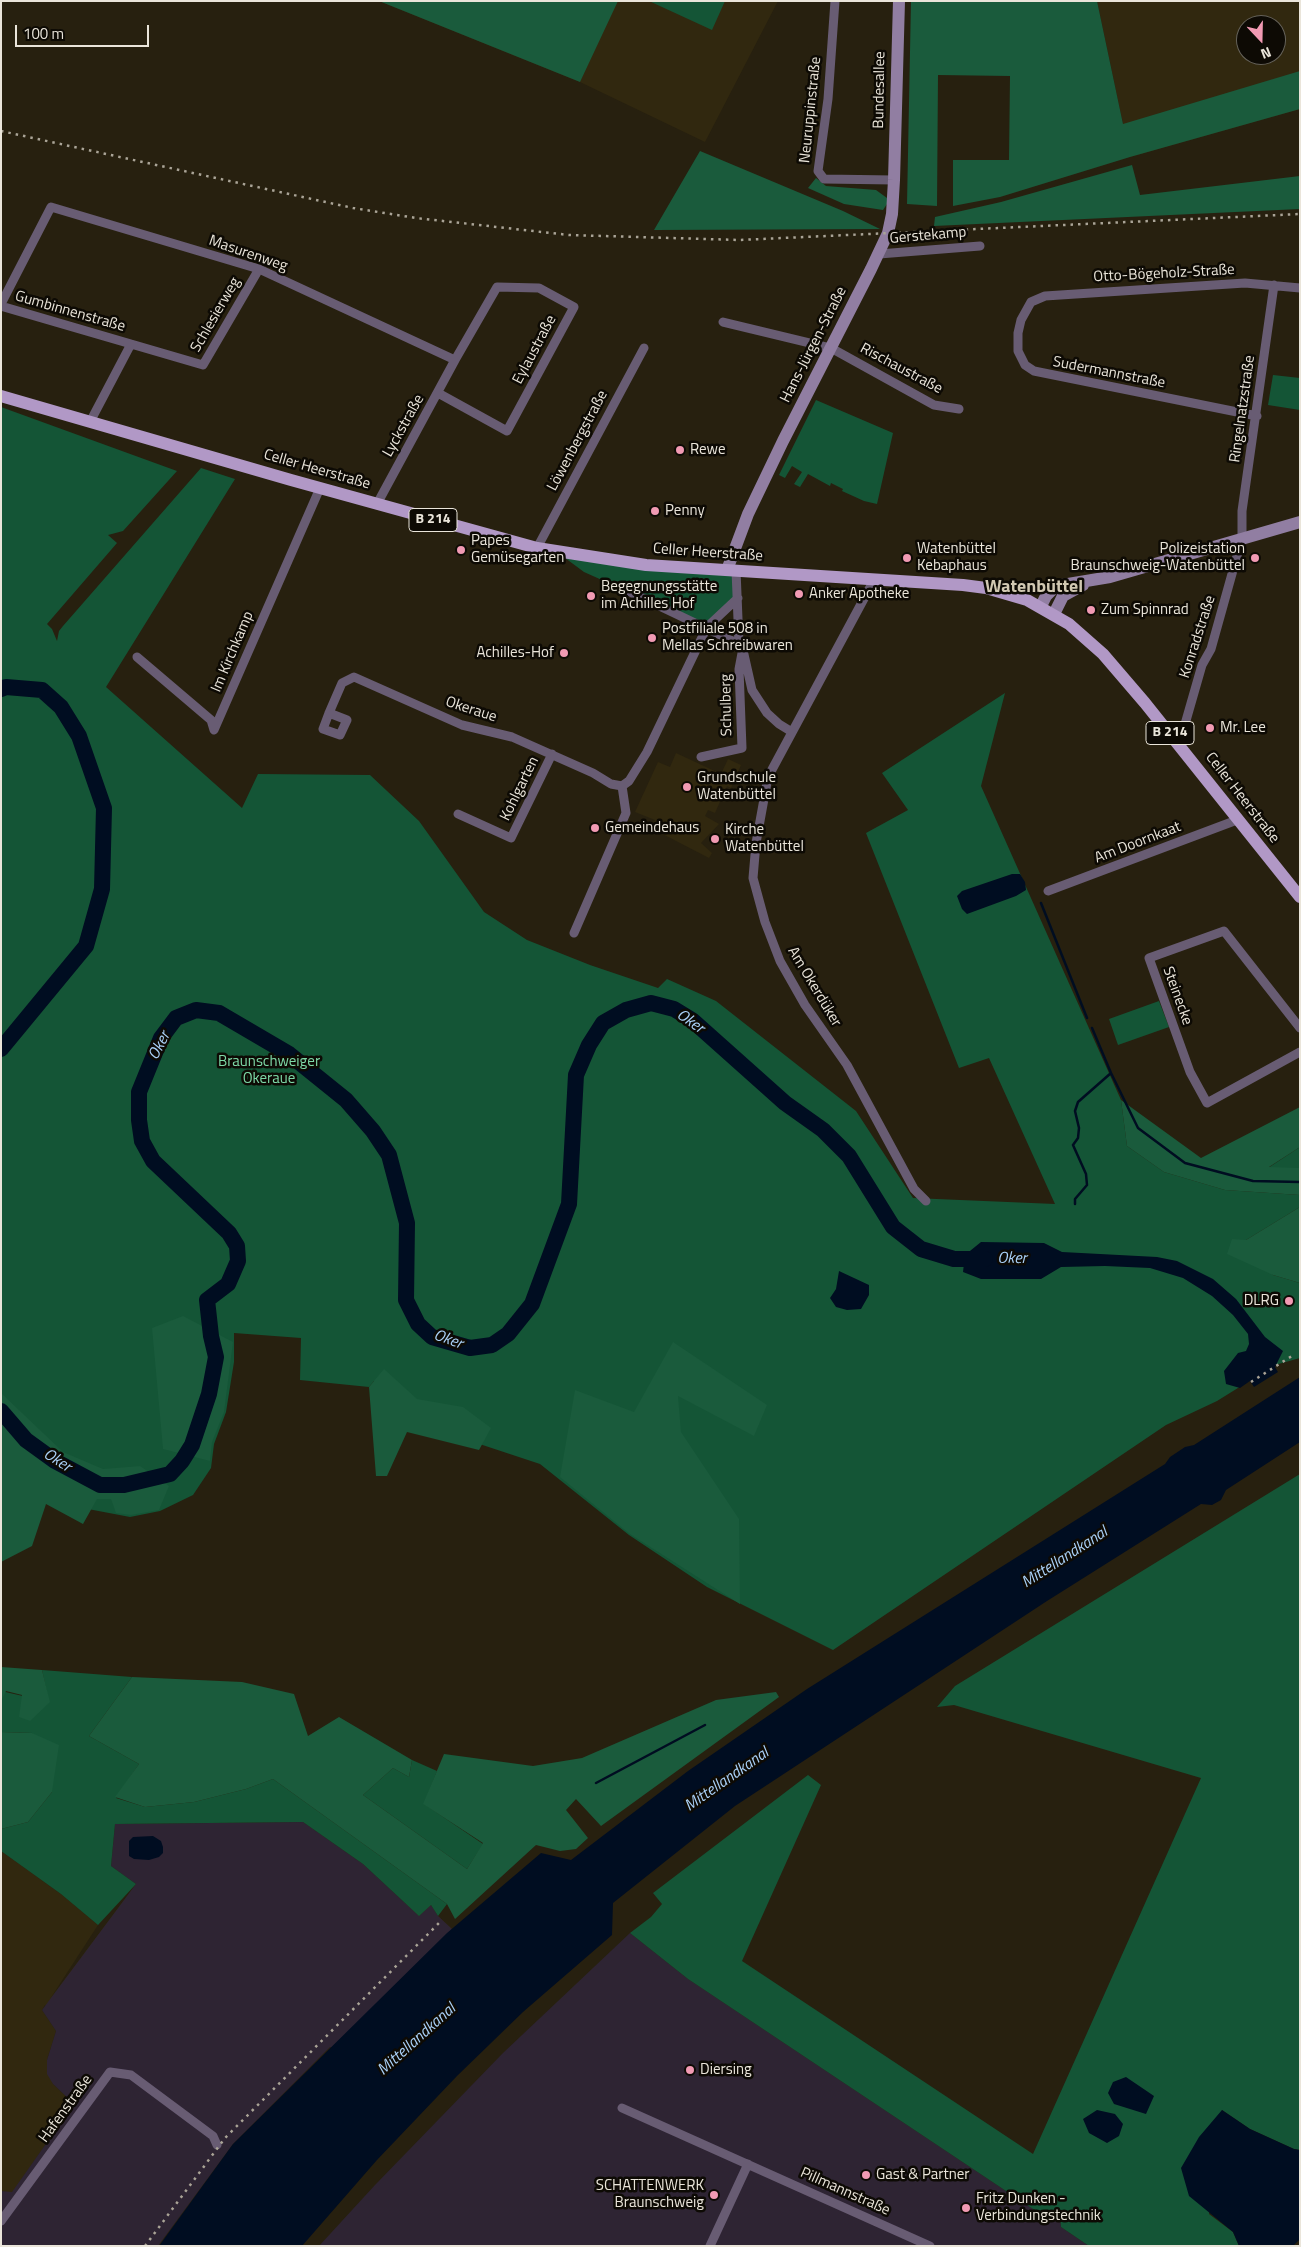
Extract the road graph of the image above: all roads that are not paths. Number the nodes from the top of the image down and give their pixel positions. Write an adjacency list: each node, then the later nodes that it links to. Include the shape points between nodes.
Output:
1 (835, 1): 3 (street, Neuruppinstraße, via 828,99 818,171 824,179)
2 (898, 1): 3 (main road, Bundesallee)
3 (894, 180): 5 (main road, Hans-Jürgen-Straße, via 890,225)
4 (980, 246): 5 (street, Gerstekamp)
5 (879, 254): 14 (main road, Hans-Jürgen-Straße)
6 (259, 269): 10 (street, Masurenweg, via 51,207); 12 (street, Schlesierweg, via 203,365); 15 (street, Masurenweg)
7 (1274, 285): 8 (street, Otto-Bögeholz-Straße); 9 (street, Otto-Bögeholz-Straße, via 1245,283 1070,293 1045,296); 19 (street, Ringelnatzstraße)
8 (1300, 288)
9 (1031, 302): 19 (street, Sudermannstraße, via 1021,320 1018,351 1025,365 1034,371)
10 (1, 305): 12 (street, Gumbinnenstraße)
11 (722, 322): 14 (street, Rischaustraße)
12 (131, 344): 20 (street)
13 (644, 348): 25 (street, Löwenbergstraße)
14 (831, 348): 18 (street, Rischaustraße, via 934,405); 26 (main road, Hans-Jürgen-Straße, via 746,520)
15 (455, 360): 16 (street, Lyckstraße); 16 (street, Eylaustraße, via 497,287 539,288 574,307 507,431)
16 (438, 393): 22 (street, Lyckstraße)
17 (1, 396): 20 (main road, Celler Heerstraße / B 214)
18 (959, 410)
19 (1257, 416): 24 (street, Ringelnatzstraße, via 1242,511)
20 (90, 422): 21 (main road, Celler Heerstraße / B 214)
21 (320, 488): 22 (main road, Celler Heerstraße / B 214); 35 (street, Im Kirchkamp, via 214,730 211,720)
22 (377, 504): 25 (main road, Celler Heerstraße / B 214)
23 (1300, 522): 24 (main road)
24 (1242, 538): 28 (main road); 38 (street, Konradstraße, via 1211,649 1202,665)
25 (537, 548): 26 (main road, Celler Heerstraße / B 214, via 630,563)
26 (731, 570): 27 (main road, Celler Heerstraße / B 214); 30 (street)
27 (874, 580): 31 (main road, Celler Heerstraße / B 214, via 986,588); 37 (street, Am Okerdüker)
28 (1089, 582): 31 (main road, via 1056,586 1049,591); 32 (main road, via 1070,590)
29 (630, 592): 33 (street)
30 (738, 598): 33 (street); 34 (street)
31 (1041, 606): 32 (main road, Celler Heerstraße / B 214)
32 (1054, 614): 38 (main road, Celler Heerstraße / B 214, via 1103,654)
33 (708, 627): 34 (street); 41 (street, via 647,752 630,781)
34 (741, 647): 37 (street, Schulberg, via 752,690 779,724); 40 (street, Schulberg, via 742,748)
35 (137, 657)
36 (329, 713): 39 (street, Okeraue, via 342,682 354,677 462,725 512,736)
37 (792, 732): 49 (street, Am Okerdüker, via 768,778 752,878 780,961 846,1065 914,1188)
38 (1179, 745): 43 (main road, Celler Heerstraße / B 214)
39 (552, 754): 41 (street, Okeraue, via 611,784); 42 (street, Kohlgarten, via 511,838)
40 (701, 757)
41 (622, 786): 46 (street, via 626,813)
42 (458, 814)
43 (1238, 820): 44 (street, Am Doornkaat); 45 (main road, Celler Heerstraße / B 214)
44 (1048, 892)
45 (1300, 897)
46 (574, 933)
47 (1300, 1028): 48 (street, Steinecke, via 1224,931 1149,958 1190,1072 1207,1103)
48 (1300, 1052)
49 (926, 1201)
50 (622, 2108): 52 (street, Pillmannstraße)
51 (217, 2145): 53 (street, Hafenstraße, via 213,2136 132,2075 110,2072)
52 (748, 2164): 54 (street); 55 (street, Pillmannstraße)
53 (1, 2221)
54 (710, 2246)
55 (930, 2246)

